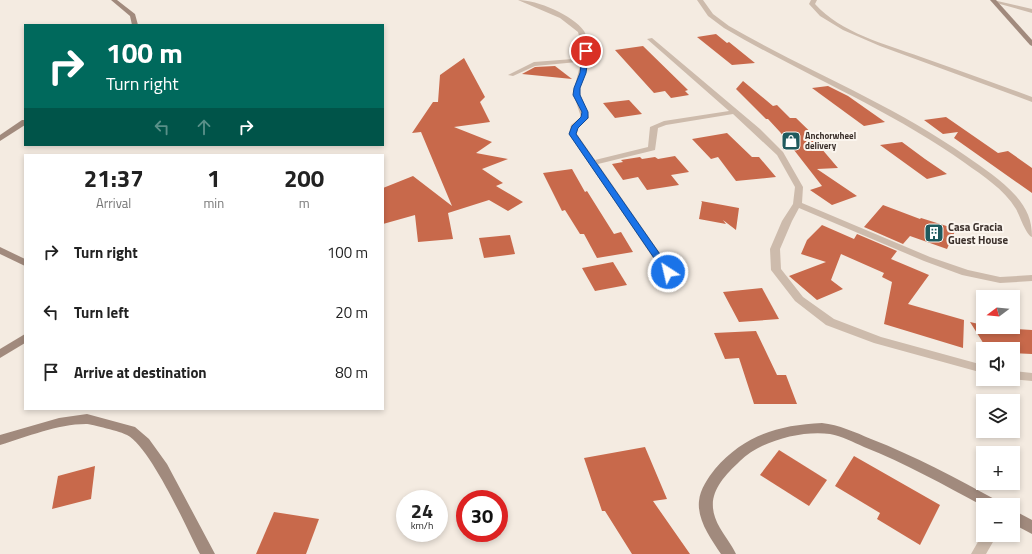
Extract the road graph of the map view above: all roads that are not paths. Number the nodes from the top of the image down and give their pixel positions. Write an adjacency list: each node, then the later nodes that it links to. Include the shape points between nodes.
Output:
1 (114, 0): 7 (street, via 133,16)
2 (521, 0): 10 (street, via 563,18 578,28)
3 (700, 0): 18 (street, via 705,11 729,27 786,59 873,102 957,153 1013,198 1025,215)
4 (814, 0): 12 (street, via 812,4 822,15 845,29)
5 (994, 1): 6 (street); 9 (street)
6 (1032, 11)
7 (134, 24)
8 (650, 40): 13 (street)
9 (1032, 44)
10 (586, 60): 11 (street, via 534,64); 16 (street, via 577,88 577,95 585,112 584,118 572,130 575,140)
11 (511, 75)
12 (1032, 100)
13 (734, 112): 16 (street, via 664,123 654,128 652,148); 17 (street, via 780,154 799,187)
14 (24, 123): 15 (street)
15 (0, 139)
16 (592, 163): 21 (street)
17 (797, 204): 22 (street, via 927,260 966,273 1000,280); 25 (street, via 775,249 776,270 799,299 830,322 878,340)
18 (1032, 234)
19 (0, 250): 20 (street)
20 (24, 262)
21 (668, 272)
22 (1032, 278)
23 (24, 339): 24 (street)
24 (0, 354)
25 (976, 367)
26 (1020, 376): 27 (street)
27 (1032, 377)
28 (0, 440): 33 (street, via 59,423 87,419 132,431 145,442 162,468)
29 (980, 498): 34 (street, via 885,450 830,429 810,429 783,434 750,445 712,480 705,498 707,517)
30 (1020, 520): 31 (street)
31 (1032, 528)
32 (986, 542): 35 (street)
33 (208, 554)
34 (729, 554)
35 (978, 554)

